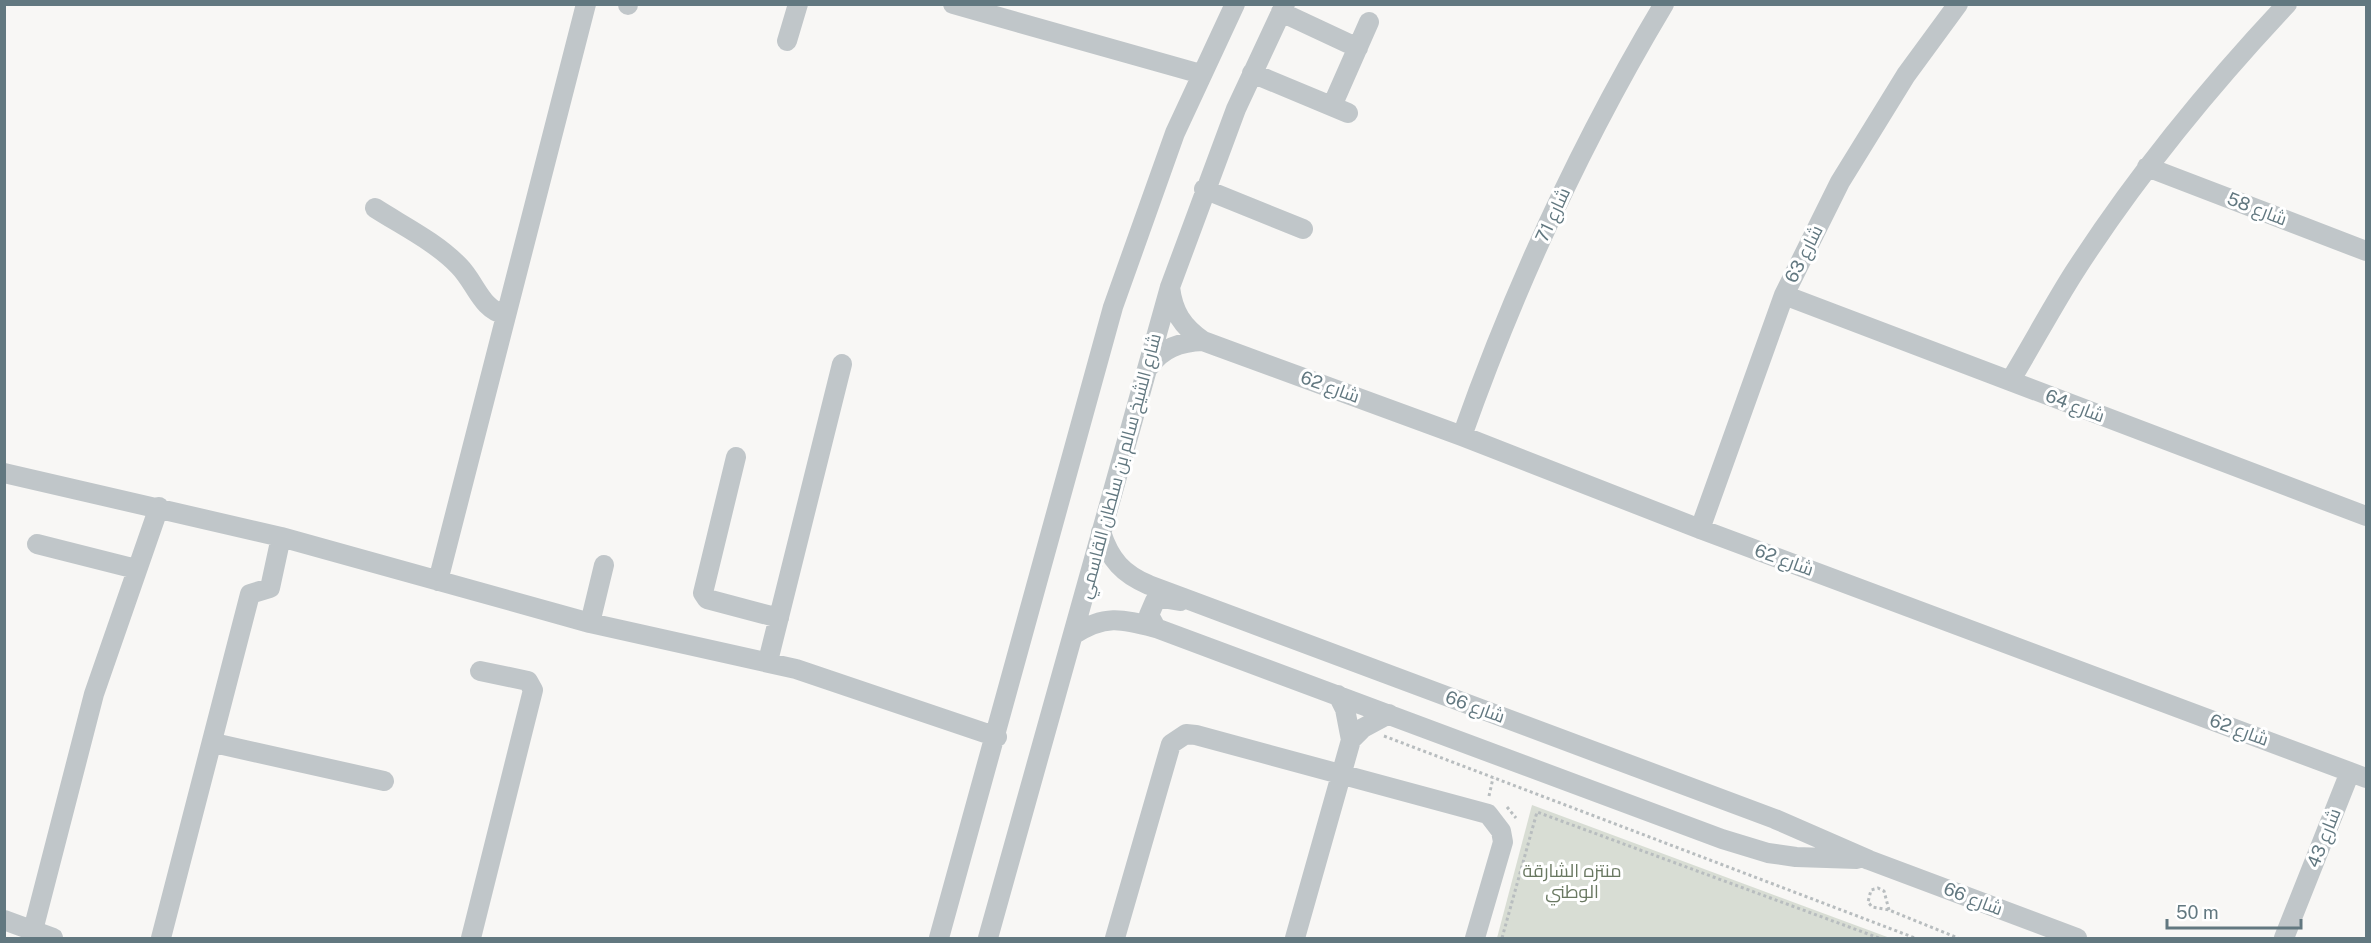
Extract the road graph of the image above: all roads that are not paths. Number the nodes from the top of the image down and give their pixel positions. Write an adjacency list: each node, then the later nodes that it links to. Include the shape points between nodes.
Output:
1 (586, 4): 21 (street)
2 (798, 4): 10 (street)
3 (953, 4): 13 (street)
4 (1234, 4): 13 (street)
5 (1664, 4): 26 (street, شارع 71, via 1591,134 1552,216 1490,356)
6 (1958, 4): 20 (street, شارع 63, via 1906,75 1840,182)
7 (2287, 4): 14 (street, via 2229,66)
8 (1283, 8): 11 (street); 12 (street, شارع الشيخ سالم بن سلطان القاسمي)
9 (1369, 22): 11 (street)
10 (786, 41)
11 (1358, 48): 12 (street, via 1340,110)
12 (1252, 73): 15 (street, شارع الشيخ سالم بن سلطان القاسمي)
13 (1201, 75): 48 (street, via 1146,209 1113,307)
14 (2147, 167): 18 (street, شارع 58); 25 (street, via 2075,272)
15 (1204, 189): 17 (street); 19 (street, شارع الشيخ سالم بن سلطان القاسمي)
16 (375, 208): 21 (street, via 449,257 468,275 489,307)
17 (1303, 229)
18 (2367, 251)
19 (1170, 287): 22 (street, شارع 62, via 1179,319); 24 (street, شارع الشيخ سالم بن سلطان القاسمي)
20 (1784, 295): 25 (street, شارع 64); 31 (street, شارع 63)
21 (506, 315): 37 (street)
22 (1203, 341): 24 (street, شارع 62, via 1169,347); 26 (street, شارع 62)
23 (842, 364): 39 (street)
24 (1145, 372): 32 (street, شارع الشيخ سالم بن سلطان القاسمي)
25 (2010, 381): 30 (street, شارع 64)
26 (1461, 436): 31 (street, شارع 62)
27 (736, 457): 39 (street, via 704,593 707,599)
28 (4, 473): 29 (street)
29 (159, 507): 33 (street); 36 (street)
30 (2367, 516)
31 (1700, 529): 51 (street, شارع 62)
32 (1101, 532): 38 (street, شارع 66, via 1117,566 1132,578); 42 (street, شارع الشيخ سالم بن سلطان القاسمي)
33 (281, 537): 37 (street); 49 (street, via 270,588 250,594)
34 (38, 544): 36 (street)
35 (603, 565): 40 (street)
36 (136, 569): 57 (street, via 94,694)
37 (438, 581): 40 (street)
38 (1203, 607): 41 (street, via 1162,598 1150,607 1149,615); 53 (street, شارع 66)
39 (779, 618): 43 (street)
40 (590, 623): 43 (street)
41 (1156, 628): 42 (street, شارع 66, via 1113,619 1099,621); 45 (street, شارع 66)
42 (1073, 635): 62 (street, شارع الشيخ سالم بن سلطان القاسمي)
43 (768, 661): 48 (street)
44 (480, 671): 60 (street, via 528,681 533,690)
45 (1338, 694): 46 (street, شارع 66); 47 (street)
46 (1389, 714): 47 (street); 54 (street, شارع 66)
47 (1357, 734): 50 (street)
48 (997, 737): 61 (street)
49 (214, 743): 52 (street); 59 (street)
50 (1341, 774): 63 (street, via 1196,735 1177,738 1167,753); 64 (street); 65 (street, via 1478,810 1496,821 1503,842)
51 (2358, 775): 67 (street, شارع 43)
52 (384, 781)
53 (1775, 819): 54 (street, via 1792,841 1786,851); 55 (street, شارع 66)
54 (1768, 853): 55 (street, شارع 66)
55 (1869, 860): 66 (street, شارع 66)
56 (4, 920): 57 (street)
57 (32, 935): 58 (street)
58 (53, 939)
59 (161, 939)
60 (471, 939)
61 (939, 939)
62 (988, 939)
63 (1115, 939)
64 (1295, 939)
65 (1475, 939)
66 (2077, 939)
67 (2284, 939)

